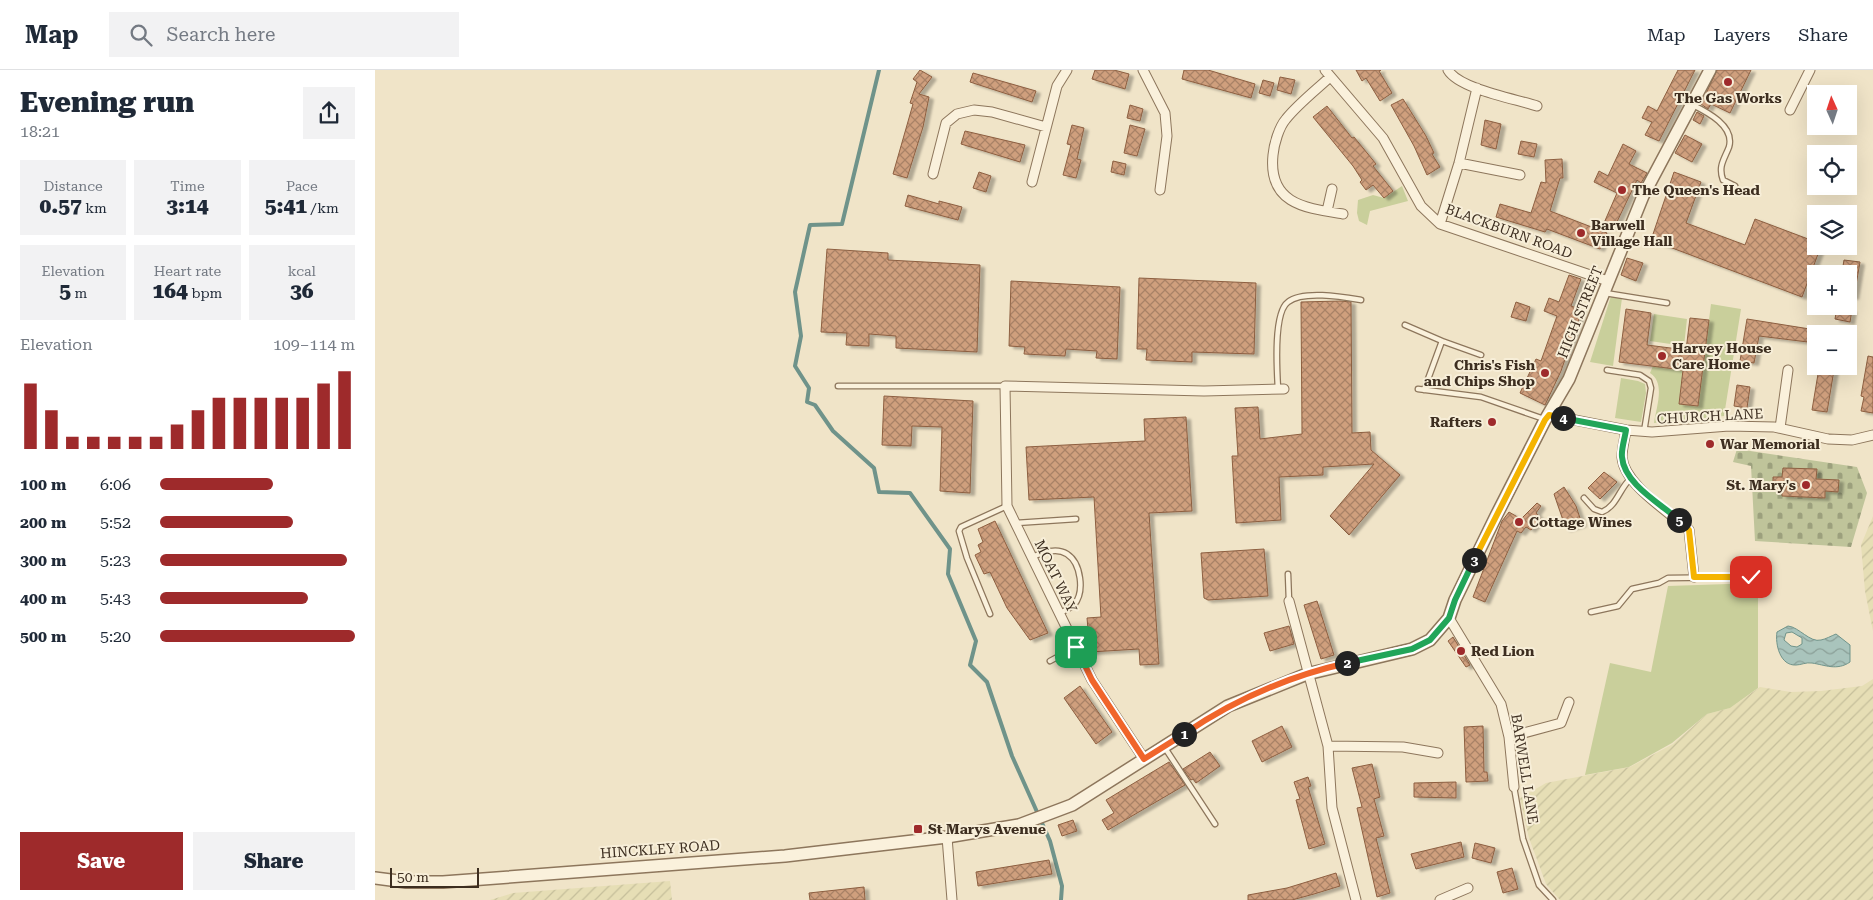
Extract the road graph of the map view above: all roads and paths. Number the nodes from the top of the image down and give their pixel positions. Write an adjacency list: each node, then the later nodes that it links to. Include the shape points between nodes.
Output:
1 (1067, 70): 11 (street, via 1057,86)
2 (1143, 70): 17 (street, via 1165,113 1167,136)
3 (1448, 70): 7 (street, via 1451,76)
4 (1709, 70): 8 (street, HIGH STREET)
5 (1809, 70): 10 (street)
6 (1327, 73): 19 (street, via 1285,120 1274,148 1272,171 1284,195 1305,208); 21 (street, BLACKBURN ROAD, via 1383,138 1421,206)
7 (1477, 88): 9 (street); 12 (street)
8 (1691, 104): 16 (lane, via 1725,126 1730,135 1720,171 1723,180); 22 (street, HIGH STREET, via 1643,196)
9 (1537, 106)
10 (1790, 110)
11 (1046, 127): 13 (street, via 992,112 974,110 957,114 946,123); 15 (street)
12 (1459, 163): 14 (street); 21 (street)
13 (933, 174)
14 (1520, 175)
15 (1032, 182)
16 (1735, 186)
17 (1160, 190)
18 (1332, 190): 19 (street)
19 (1327, 211): 20 (street)
20 (1343, 214)
21 (1440, 224): 22 (street, BLACKBURN ROAD)
22 (1608, 281): 23 (street, HIGH STREET)
23 (1604, 292): 25 (lane); 34 (street, HIGH STREET, via 1569,379)
24 (1361, 300): 33 (lane, via 1303,296 1288,302 1282,310 1276,345)
25 (1667, 303)
26 (1405, 325): 27 (lane)
27 (1442, 341): 28 (lane); 34 (lane, via 1421,390 1481,397)
28 (1481, 356)
29 (1607, 370): 37 (lane, via 1640,375 1649,381 1651,388)
30 (1788, 370): 35 (street)
31 (838, 386): 32 (lane)
32 (1005, 386): 33 (street, via 1204,391); 41 (street, MOAT WAY)
33 (1281, 389)
34 (1547, 417): 36 (street, CHURCH LANE); 52 (street, HIGH STREET, via 1471,566)
35 (1780, 428): 37 (street, CHURCH LANE, via 1729,426); 38 (street, CHURCH LANE, via 1828,440 1852,440)
36 (1626, 430): 37 (street, CHURCH LANE); 39 (street, via 1622,458)
37 (1644, 432)
38 (1873, 435)
39 (1631, 478): 40 (lane, via 1621,488 1611,508 1602,512 1594,509); 46 (street, via 1689,530)
40 (1584, 498)
41 (1007, 506): 43 (street, MOAT WAY); 50 (lane, via 959,530)
42 (1076, 519): 43 (lane)
43 (1015, 523): 44 (street, MOAT WAY)
44 (1032, 557): 51 (street, MOAT WAY); 51 (lane, via 1056,551 1067,554 1075,563 1080,577 1079,595 1073,605)
45 (1288, 574): 48 (lane)
46 (1694, 577): 47 (lane); 49 (lane, via 1669,578 1632,589 1618,606)
47 (1751, 577)
48 (1289, 601): 55 (street)
49 (1591, 612)
50 (990, 614)
51 (1059, 614): 53 (street, MOAT WAY)
52 (1449, 618): 55 (street, HINCKLEY ROAD, via 1439,632 1421,646); 57 (street, BARWELL LANE, via 1501,704)
53 (1076, 647): 54 (lane); 61 (street, MOAT WAY, via 1092,680)
54 (1050, 661)
55 (1307, 674): 58 (street); 59 (street, HINCKLEY ROAD, via 1228,706)
56 (1569, 702): 57 (street, via 1561,723)
57 (1509, 737): 62 (street, BARWELL LANE)
58 (1328, 746): 60 (street, via 1403,747); 68 (street, via 1332,808)
59 (1165, 747): 61 (street, HINCKLEY ROAD); 63 (lane)
60 (1438, 753)
61 (1144, 759): 64 (street, HINCKLEY ROAD, via 1072,805 1046,816 1019,825)
62 (1514, 787): 70 (lane, BARWELL LANE, via 1523,839 1539,885)
63 (1215, 824)
64 (947, 837): 65 (street, HINCKLEY ROAD, via 785,856 443,882); 67 (street)
65 (375, 878)
66 (1468, 888): 69 (street)
67 (952, 900)
68 (1356, 900)
69 (1440, 900)
70 (1553, 900)

